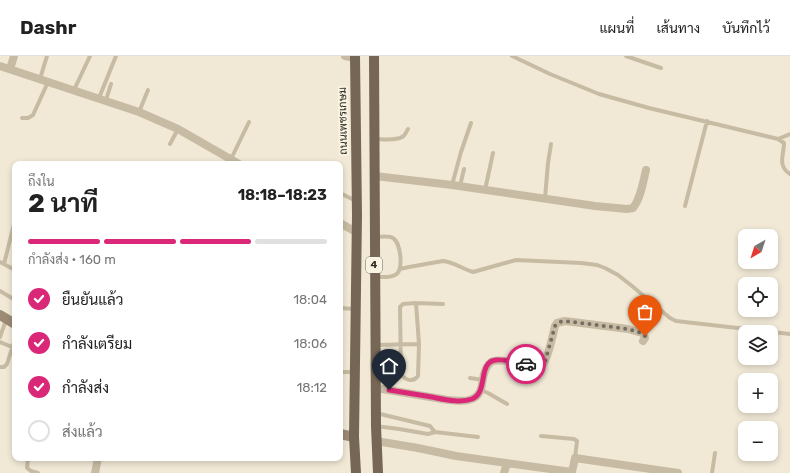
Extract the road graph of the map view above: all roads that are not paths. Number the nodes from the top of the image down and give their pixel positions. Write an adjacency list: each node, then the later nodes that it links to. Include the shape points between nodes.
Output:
1 (14, 56): 11 (street)
2 (46, 56): 12 (lane)
3 (90, 56): 14 (lane)
4 (116, 56): 16 (lane)
5 (374, 56): 25 (main road, 4)
6 (512, 56): 19 (lane, via 599,94)
7 (626, 56): 10 (lane)
8 (352, 57): 40 (main road, ถนนเพชรเกษม / 4)
9 (0, 66): 11 (street)
10 (661, 68)
11 (10, 70): 12 (street)
12 (44, 80): 14 (street); 18 (lane, via 33,115)
13 (111, 84): 16 (lane)
14 (74, 90): 16 (street)
15 (148, 90): 17 (lane)
16 (102, 99): 17 (street)
17 (139, 112): 22 (street)
18 (22, 118)
19 (707, 121): 26 (lane); 41 (lane)
20 (249, 122): 30 (lane)
21 (471, 123): 36 (lane, via 461,152)
22 (178, 129): 27 (lane); 30 (street)
23 (408, 129): 25 (lane, via 402,138)
24 (790, 134): 26 (lane)
25 (375, 139): 35 (main road, 4)
26 (778, 139): 34 (lane, via 784,142 784,169)
27 (170, 144)
28 (552, 144): 39 (lane)
29 (493, 153): 37 (lane)
30 (231, 159): 31 (street)
31 (235, 161)
32 (464, 169): 36 (lane)
33 (646, 170): 39 (street, via 633,208)
34 (790, 174)
35 (375, 176): 36 (street); 45 (main road, 4)
36 (456, 186): 37 (street)
37 (485, 190): 39 (street)
38 (343, 194): 40 (lane)
39 (545, 199)
40 (356, 201): 44 (main road, ถนนเพชรเกษม / 4)
41 (684, 206)
42 (343, 224): 44 (street)
43 (12, 230): 46 (lane)
44 (356, 232): 55 (main road, ถนนเพชรเกษม / 4)
45 (374, 237): 48 (lane, via 395,239 400,250); 49 (main road, 4)
46 (2, 263): 47 (lane)
47 (12, 268)
48 (400, 270): 49 (lane, via 395,276); 57 (lane, via 443,261 449,261 473,272 516,260 597,265 612,271 676,321)
49 (375, 277): 63 (main road, 4)
50 (1, 294): 51 (lane)
51 (12, 299)
52 (416, 303): 53 (lane); 61 (lane, via 403,304 400,307); 62 (lane)
53 (444, 304)
54 (343, 308): 55 (lane)
55 (355, 309): 67 (main road, ถนนเพชรเกษม / 4)
56 (7, 319): 58 (lane)
57 (790, 334)
58 (0, 337)
59 (644, 341): 69 (street, via 642,333 628,329 560,322 555,326 543,364 537,366 495,360 487,366)
60 (0, 342): 64 (lane)
61 (399, 344): 62 (lane); 62 (lane, via 400,374 411,380 418,376); 63 (lane)
62 (419, 344)
63 (375, 345): 70 (main road, 4)
64 (12, 347): 65 (lane, via 6,364)
65 (0, 368)
66 (343, 372): 67 (lane)
67 (354, 372): 80 (main road, ถนนเพชรเกษม / 4)
68 (470, 378): 69 (lane)
69 (483, 380): 71 (street)
70 (376, 388): 71 (street, via 459,401 476,397); 73 (main road, 4)
71 (481, 390): 72 (lane)
72 (507, 404)
73 (376, 413): 74 (lane); 75 (main road, 4)
74 (399, 419): 76 (lane); 77 (lane, via 430,426)
75 (376, 426): 76 (lane); 82 (main road, 4)
76 (399, 429): 77 (lane, via 428,434)
77 (435, 432): 81 (lane)
78 (343, 435): 80 (main road)
79 (541, 436): 84 (lane, via 576,440)
80 (354, 437): 90 (main road, ถนนเพชรเกษม / 4)
81 (478, 437)
82 (376, 441): 87 (street); 91 (main road, 4)
83 (715, 453): 95 (lane)
84 (575, 458): 93 (street); 94 (street)
85 (28, 461): 88 (lane, via 27,468)
86 (97, 461): 89 (street)
87 (507, 463): 92 (street); 93 (street)
88 (38, 473)
89 (95, 473)
90 (356, 473)
91 (378, 473)
92 (504, 473)
93 (574, 473)
94 (678, 473)
95 (712, 473)

